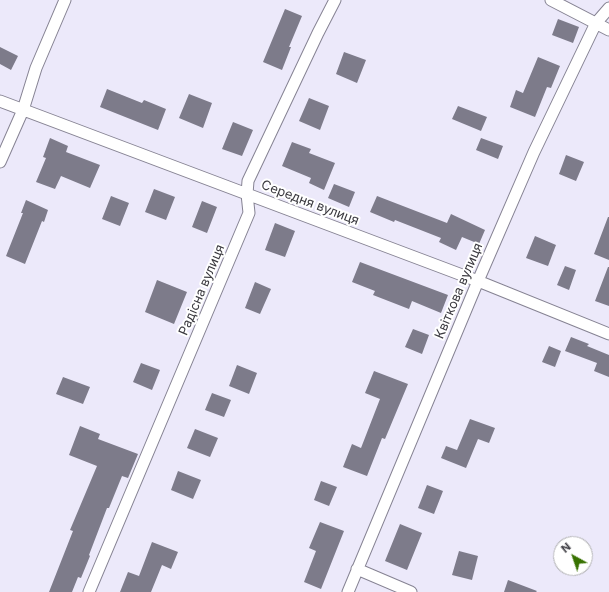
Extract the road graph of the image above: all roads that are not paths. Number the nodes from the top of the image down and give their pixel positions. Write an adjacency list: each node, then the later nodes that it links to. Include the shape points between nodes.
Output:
1 (65, 0): 8 (street, via 36,68)
2 (335, 0): 10 (street, Радісна вулиця, via 248,181)
3 (551, 0): 5 (street)
4 (609, 8): 5 (street, Квіткова вулиця)
5 (596, 23): 6 (street); 11 (street, Квіткова вулиця, via 534,152)
6 (609, 30)
7 (0, 101): 8 (street, Середня вулиця)
8 (23, 110): 9 (street); 10 (street, Середня вулиця)
9 (0, 162)
10 (246, 194): 11 (street, Середня вулиця); 14 (street, Радісна вулиця, via 249,213)
11 (478, 281): 12 (street, Середня вулиця); 13 (street, Квіткова вулиця)
12 (609, 334)
13 (358, 569): 15 (street, Квіткова вулиця); 16 (street)
14 (89, 592)
15 (348, 592)
16 (411, 592)

